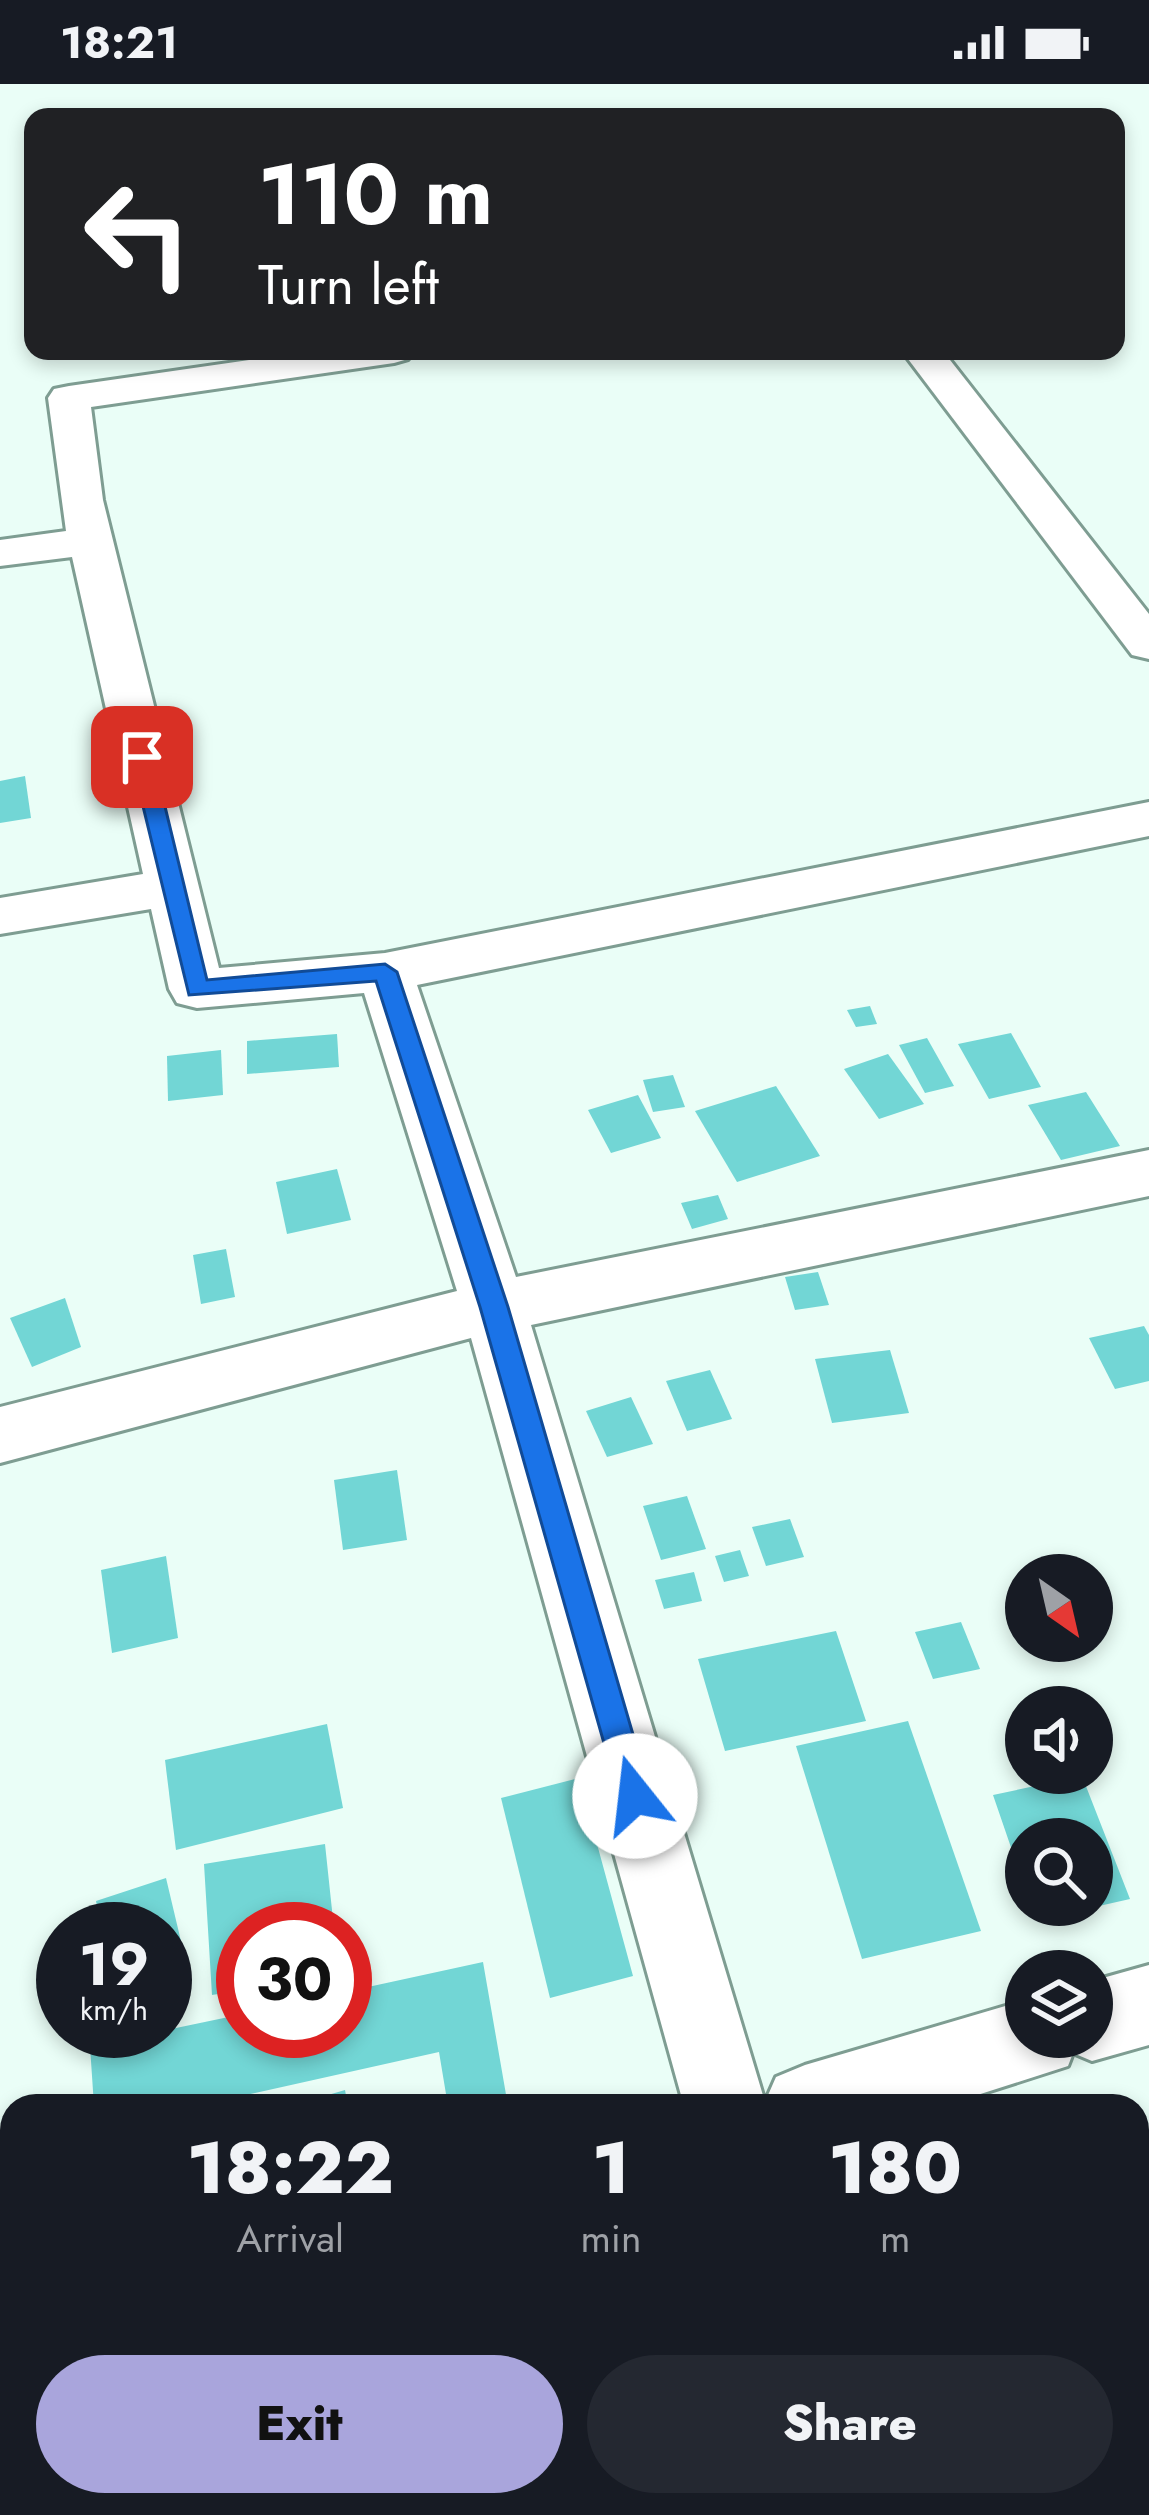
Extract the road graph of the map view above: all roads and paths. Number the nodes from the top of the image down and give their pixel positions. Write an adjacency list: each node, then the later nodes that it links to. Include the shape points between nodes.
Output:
1 (332, 360): 3 (street, via 69,398)
2 (929, 360): 5 (street)
3 (91, 541): 4 (street); 7 (street)
4 (0, 553)
5 (1149, 645)
6 (1149, 819): 9 (street)
7 (172, 887): 8 (street); 9 (street, via 197,989)
8 (0, 916)
9 (385, 972): 11 (street)
10 (1149, 1173): 11 (street)
11 (494, 1307): 12 (street); 16 (street)
12 (0, 1435)
13 (1149, 2005): 14 (street)
14 (1113, 2015)
15 (1005, 2047): 17 (street)
16 (722, 2094)
17 (846, 2094)

